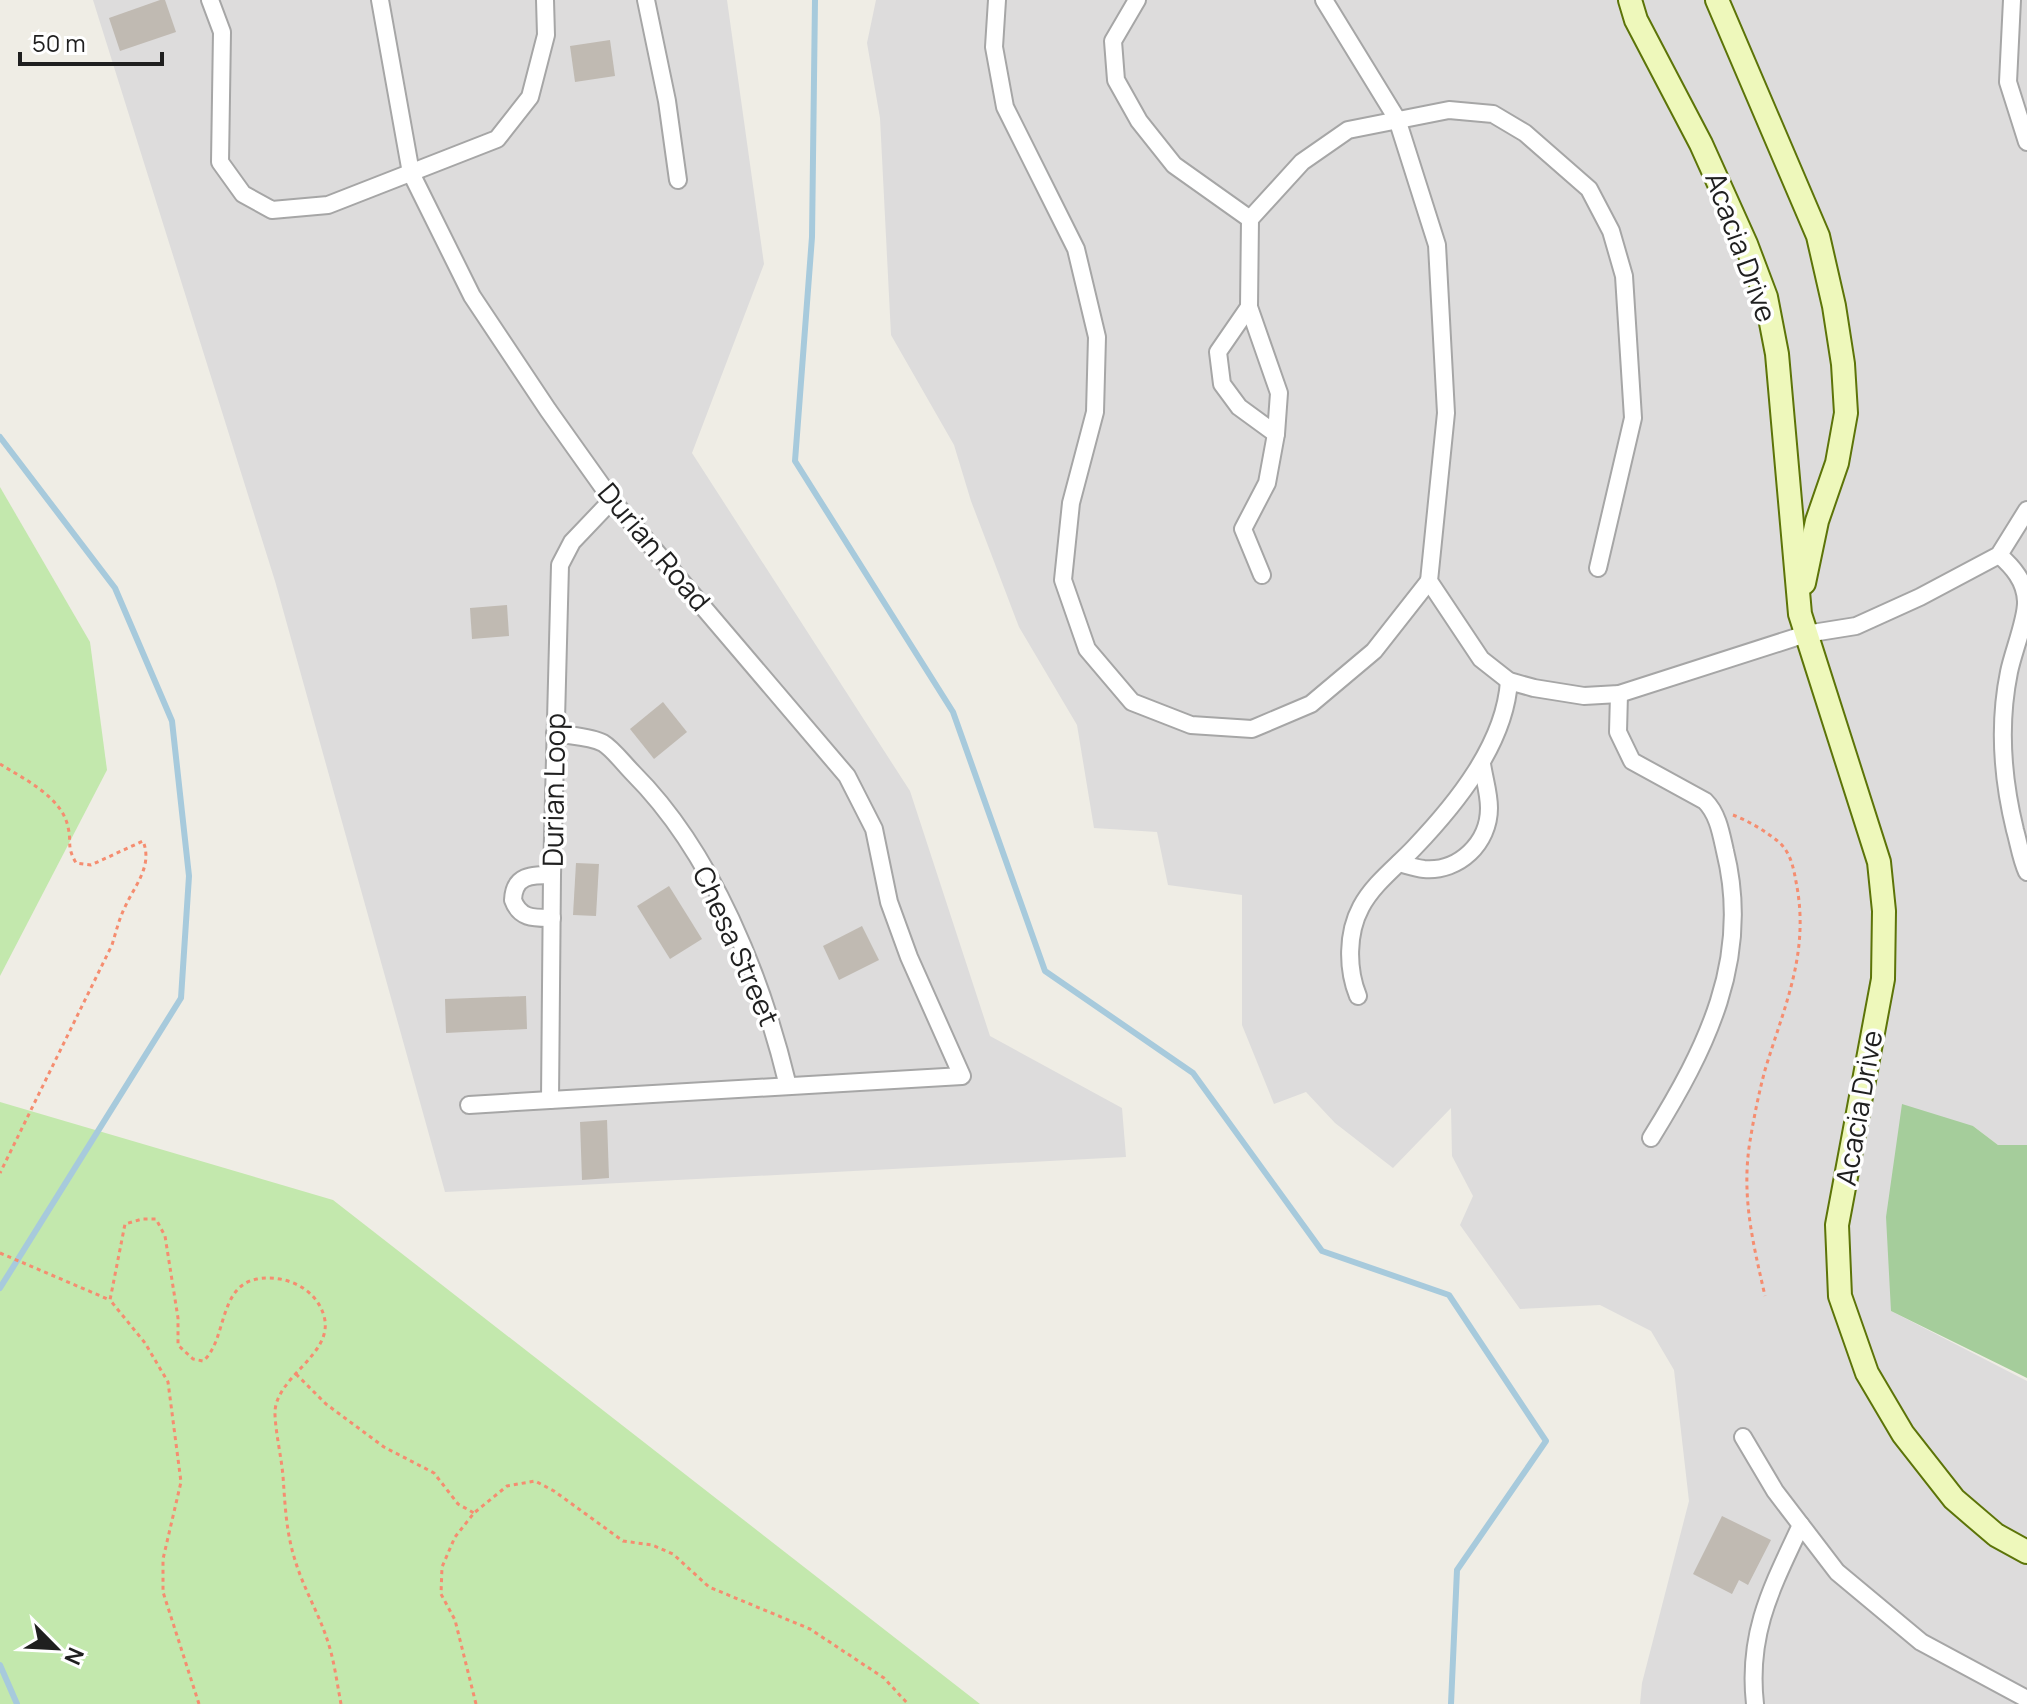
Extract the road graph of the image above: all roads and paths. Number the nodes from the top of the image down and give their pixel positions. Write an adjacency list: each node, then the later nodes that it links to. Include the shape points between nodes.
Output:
1 (210, 0): 13 (street, via 222,32 220,162 243,194 272,210 328,205)
2 (380, 0): 13 (street, Durian Road)
3 (545, 0): 13 (street, via 546,35 530,97 497,139)
4 (646, 0): 14 (street)
5 (997, 0): 23 (street, via 994,47 1005,107 1076,249 1097,337 1095,412 1071,503 1063,580 1087,649 1132,702 1191,725 1252,729 1311,704 1374,651)
6 (1137, 0): 15 (street, via 1113,41 1116,80 1139,121 1174,165)
7 (1324, 0): 11 (street)
8 (1630, 0): 24 (street, Acacia Drive, via 1701,144 1766,297 1777,354)
9 (1717, 0): 24 (street, Acacia Drive, via 1818,236 1843,364 1846,413 1837,463 1817,521)
10 (2012, 0): 12 (street, via 2008,82)
11 (1397, 119): 15 (street, via 1348,130 1302,162); 21 (street, via 1449,110 1493,114 1525,133 1589,189 1611,231 1624,276 1633,418); 23 (street, via 1437,245 1446,413)
12 (2027, 142)
13 (411, 173): 18 (street, Durian Road, via 472,296)
14 (678, 180)
15 (1250, 219): 16 (street)
16 (1249, 307): 17 (street, via 1279,393); 17 (street, via 1218,352 1222,384 1239,407)
17 (1276, 434): 22 (street, via 1267,483 1243,529)
18 (612, 500): 28 (street, Durian Loop, via 572,542 560,565); 37 (street, Durian Road, via 847,776 874,829 889,902 909,957 962,1076)
19 (2027, 510): 20 (street)
20 (1999, 555): 25 (street, via 1856,626); 33 (street, via 2013,567 2026,596 2005,689 2001,742 2007,797)
21 (1598, 568)
22 (1262, 575)
23 (1429, 581): 26 (street, via 1481,659)
24 (1799, 607): 25 (street, Acacia Drive)
25 (1806, 634): 27 (street); 49 (street, Acacia Drive, via 1879,862 1884,911 1883,979 1837,1225 1840,1296 1867,1373 1903,1434 1954,1499 1996,1535)
26 (1509, 681): 27 (street, via 1584,696); 30 (street, via 1508,699)
27 (1619, 694): 31 (street, via 1618,732 1632,761)
28 (555, 733): 34 (street, Durian Loop); 37 (street, Chesa Street, via 603,743 644,784 693,850 726,908 758,983)
29 (0, 764): 41 (path, via 57,804 76,863 91,865 143,841 148,852 112,945)
30 (1482, 764): 32 (street, via 1450,809); 32 (street, via 1489,809 1476,848 1438,869)
31 (1714, 810): 40 (street, via 1732,878 1722,996 1685,1083); 43 (path, via 1736,815 1781,844 1793,862 1800,905 1800,951 1765,1071 1745,1187)
32 (1399, 863): 36 (street, via 1360,907 1350,955)
33 (2027, 872)
34 (552, 875): 35 (street, Durian Loop); 35 (street, via 523,878 516,883 513,900 530,918)
35 (552, 918): 38 (street, Durian Loop)
36 (1358, 996)
37 (788, 1086): 38 (street)
38 (550, 1100): 39 (street)
39 (469, 1105)
40 (1651, 1138)
41 (0, 1173)
42 (0, 1253): 44 (path)
43 (1765, 1296)
44 (110, 1300): 45 (path, via 125,1224 156,1219 165,1236 178,1345 203,1361 211,1354 236,1291 254,1279 280,1278 303,1287 318,1301 326,1320 321,1342); 51 (path, via 168,1382 181,1482 163,1559 163,1592)
45 (296, 1374): 47 (path, via 384,1447 434,1473 458,1504); 52 (path, via 281,1389 274,1412 285,1516 295,1560 328,1641)
46 (1743, 1437): 48 (street)
47 (474, 1513): 53 (path, via 455,1537 442,1567 441,1594 455,1620); 54 (path, via 507,1486 535,1481 623,1541 673,1554 709,1587 810,1629 884,1678)
48 (1801, 1525): 50 (street, via 1837,1572 1921,1642); 55 (street, via 1769,1593 1755,1639)
49 (2027, 1552)
50 (2027, 1699)
51 (199, 1704)
52 (341, 1704)
53 (476, 1704)
54 (908, 1704)
55 (1755, 1704)

